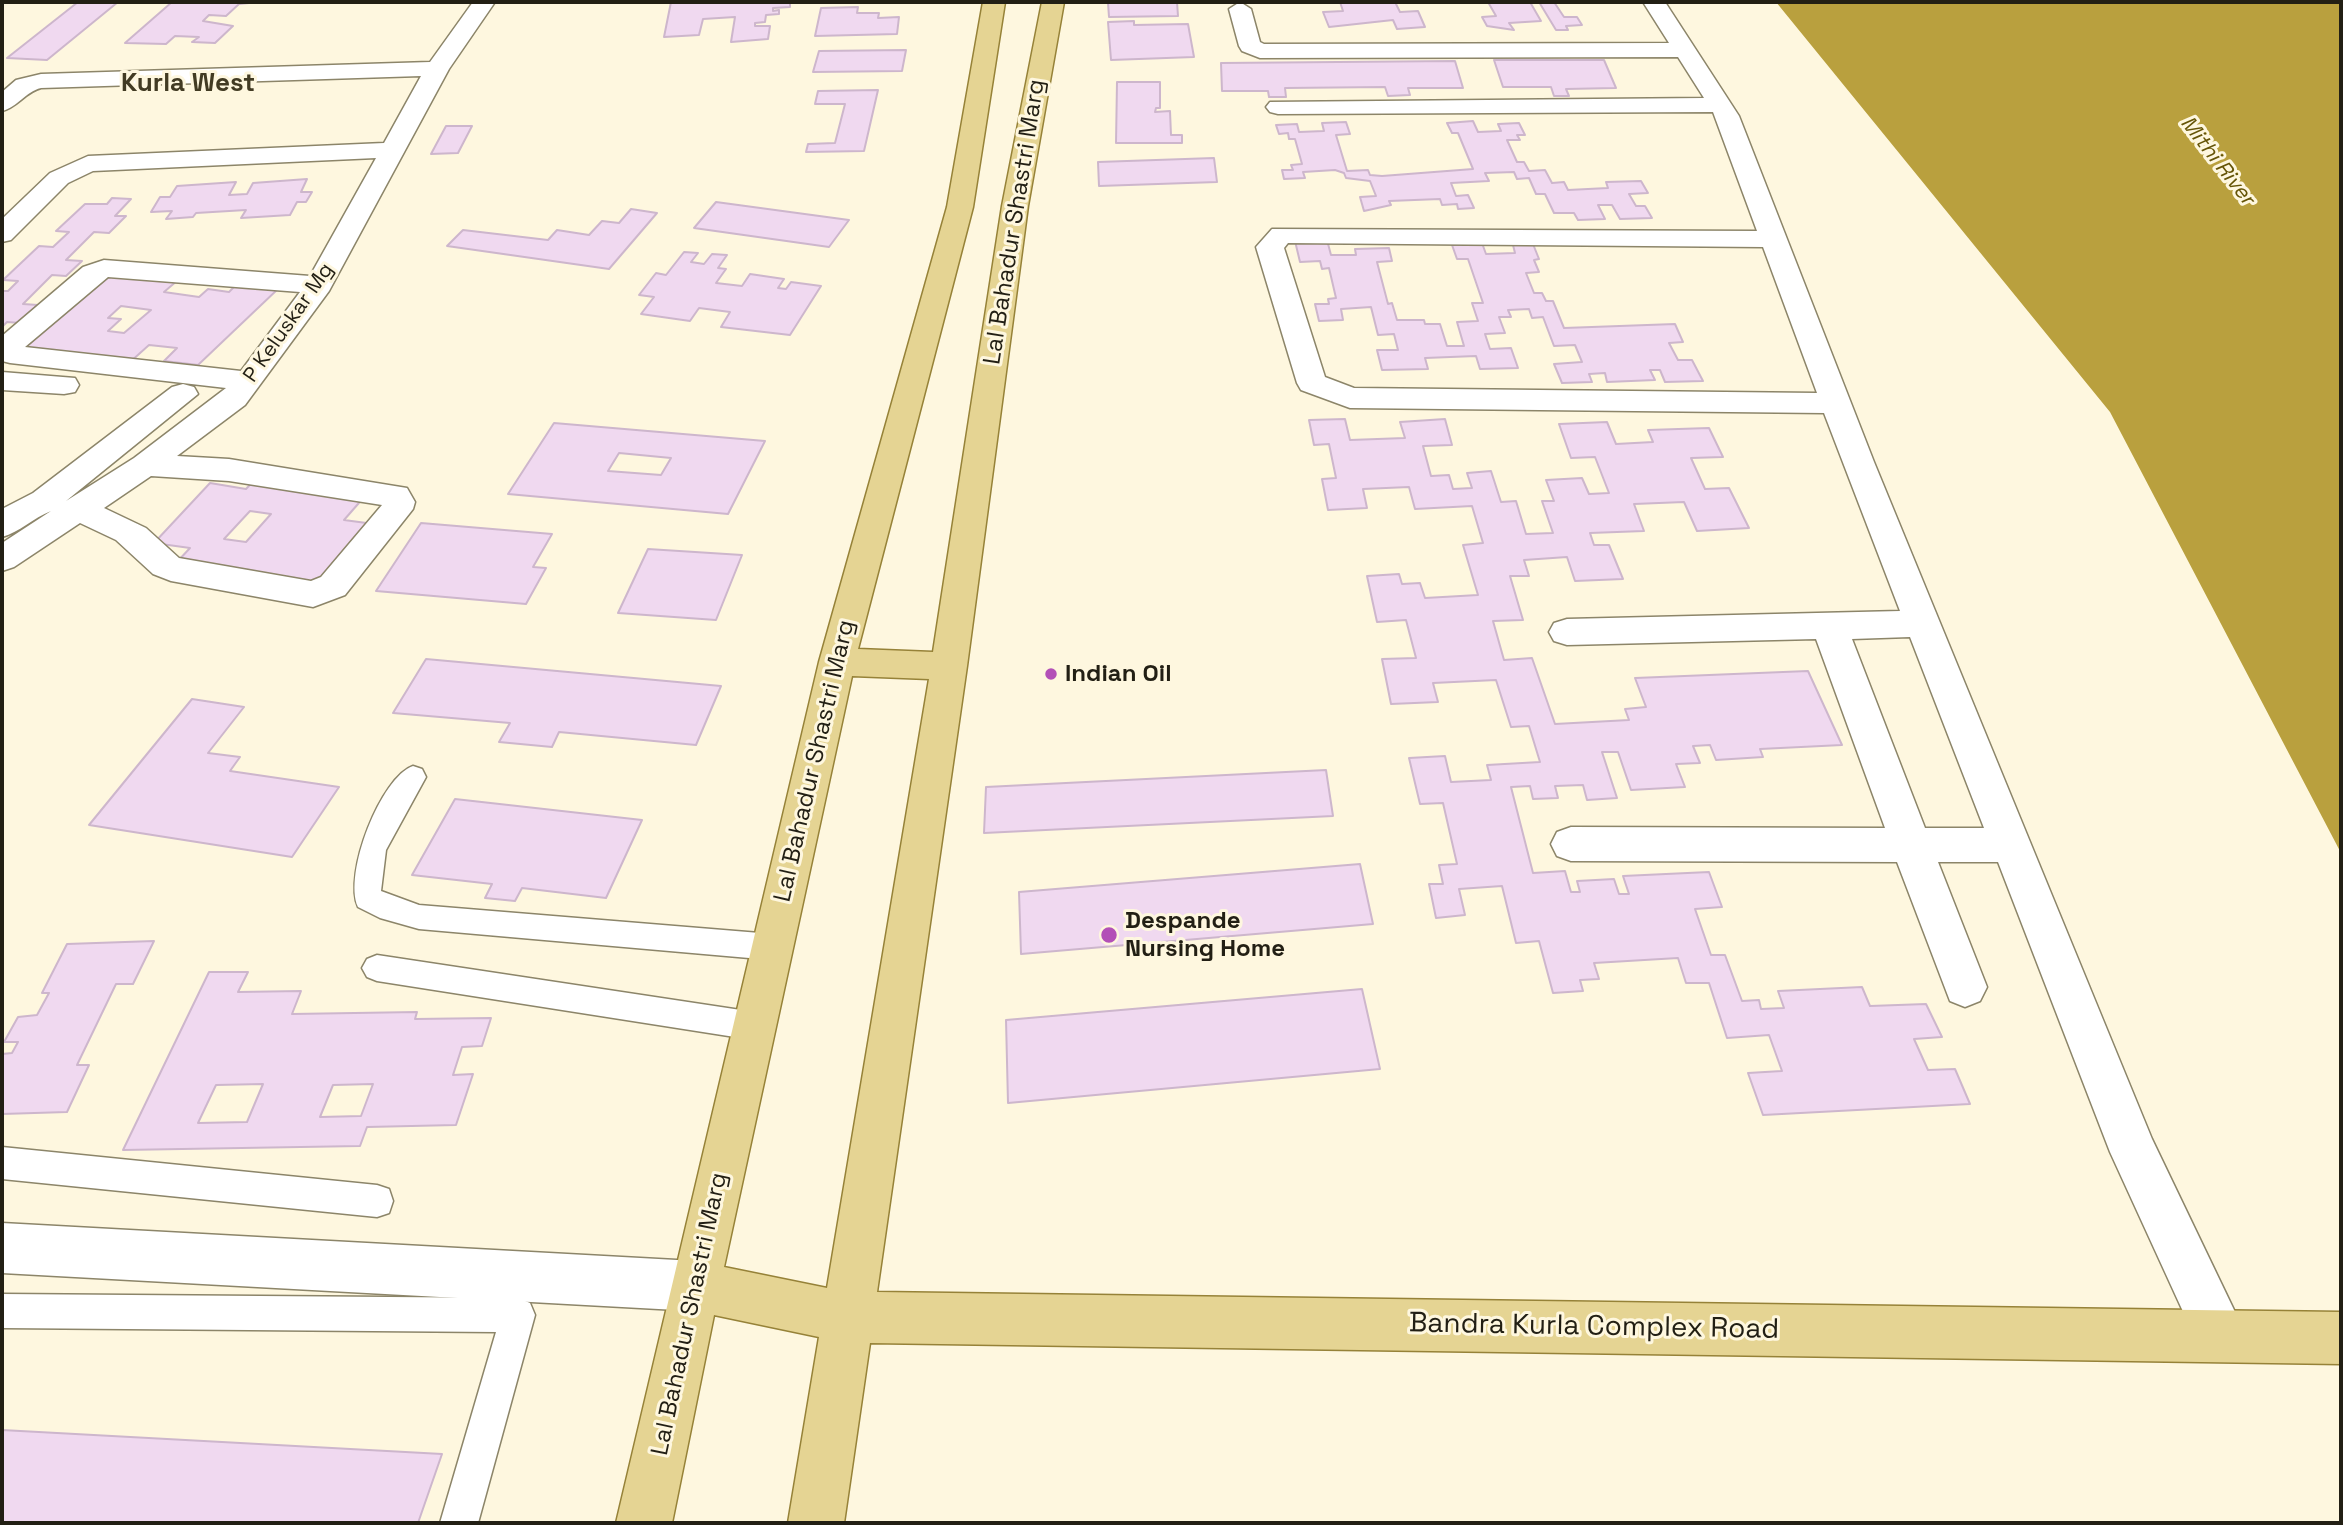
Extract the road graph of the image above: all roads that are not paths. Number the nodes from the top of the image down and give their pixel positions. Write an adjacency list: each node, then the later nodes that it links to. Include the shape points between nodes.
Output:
1 (484, 2): 7 (street, P Keluskar Mg)
2 (994, 2): 12 (main road, Lal Bahadur Shastri Marg)
3 (1053, 2): 13 (main road, Lal Bahadur Shastri Marg)
4 (1654, 2): 6 (street)
5 (1240, 9): 6 (street, via 1250,46 1260,51)
6 (1685, 50): 9 (street)
7 (437, 69): 8 (street, via 41,81 24,86); 11 (street, P Keluskar Mg)
8 (2, 104)
9 (1720, 105): 10 (street); 15 (street)
10 (1278, 107)
11 (393, 150): 14 (street, via 88,164 59,177); 17 (street, P Keluskar Mg)
12 (960, 206): 13 (main road); 29 (main road, Lal Bahadur Shastri Marg)
13 (1015, 206): 30 (main road, Lal Bahadur Shastri Marg)
14 (2, 234)
15 (1773, 239): 21 (street); 21 (street, via 1281,235 1269,247 1312,383 1350,398)
16 (121, 257): 17 (street)
17 (323, 278): 19 (street, P Keluskar Mg); 19 (street, via 99,269 6,348 10,354)
18 (2, 380): 20 (street)
19 (242, 390): 20 (street); 22 (street, P Keluskar Mg)
20 (183, 394): 24 (street, via 46,501)
21 (1835, 403): 26 (street)
22 (145, 465): 23 (street, P Keluskar Mg); 23 (street, via 229,470 395,496 399,502 332,586 313,594 171,569 124,529)
23 (71, 515): 24 (street); 25 (street, P Keluskar Mg)
24 (6, 518)
25 (2, 559)
26 (1923, 624): 27 (street); 34 (street)
27 (1829, 626): 28 (street); 33 (street)
28 (1567, 632)
29 (837, 662): 30 (main road); 35 (main road, Lal Bahadur Shastri Marg)
30 (949, 666): 44 (main road, Lal Bahadur Shastri Marg)
31 (413, 776): 35 (lane, via 384,824 364,878 368,898 390,909 419,917)
32 (1571, 844): 33 (street)
33 (1911, 845): 34 (street); 37 (street)
34 (2012, 845): 45 (street, via 2134,1152)
35 (772, 947): 38 (main road, Lal Bahadur Shastri Marg)
36 (377, 968): 38 (lane)
37 (1965, 987)
38 (754, 1026): 42 (main road, Lal Bahadur Shastri Marg)
39 (2, 1163): 40 (lane)
40 (377, 1201)
41 (2, 1248): 42 (street)
42 (695, 1286): 44 (main road, Bandra Kurla Complex Road); 48 (main road, Lal Bahadur Shastri Marg)
43 (2, 1311): 47 (lane, via 518,1315)
44 (847, 1317): 45 (main road, Bandra Kurla Complex Road); 49 (main road, Lal Bahadur Shastri Marg)
45 (2220, 1335): 46 (main road, Bandra Kurla Complex Road)
46 (2341, 1338)
47 (458, 1523)
48 (644, 1523)
49 (816, 1523)

